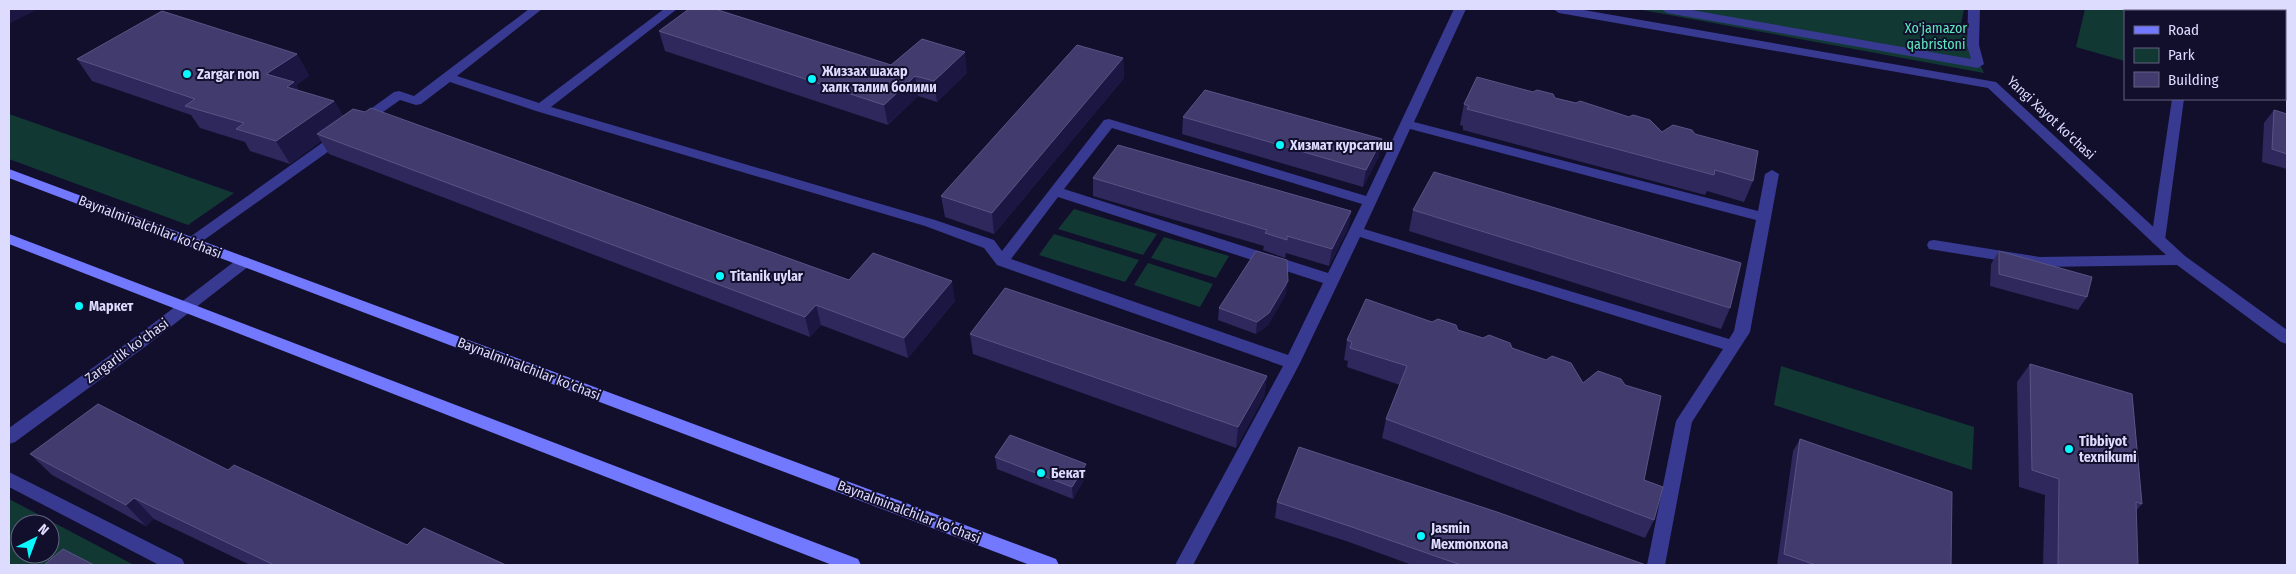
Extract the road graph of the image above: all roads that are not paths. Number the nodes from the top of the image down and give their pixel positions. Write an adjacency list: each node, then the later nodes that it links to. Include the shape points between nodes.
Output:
1 (536, 9): 7 (street)
2 (672, 9): 9 (street)
3 (1460, 9): 10 (street)
4 (1559, 9): 18 (street, Yangi Xayot ko'chasi, via 1992,85)
5 (1667, 9): 6 (street, via 1978,64 1973,45)
6 (1974, 9)
7 (448, 77): 9 (street); 19 (street, via 416,101 399,95)
8 (2178, 100): 18 (street)
9 (541, 108): 22 (street, via 930,223 989,244)
10 (1406, 124): 14 (street); 15 (street)
11 (9, 174): 19 (main road, Baynalminalchilar ko’chasi)
12 (1772, 174): 15 (street)
13 (1056, 191): 14 (street, via 1109,123); 22 (street); 24 (street)
14 (1370, 202): 16 (street)
15 (1764, 217): 27 (street, via 1742,332)
16 (1356, 231): 24 (street); 27 (street)
17 (9, 239): 25 (main road)
18 (2158, 240): 21 (street, Yangi Xayot ko'chasi)
19 (192, 242): 23 (main road, Baynalminalchilar ko’chasi)
20 (1934, 245): 21 (street, via 2040,262)
21 (2180, 260): 26 (street, Yangi Xayot ko'chasi)
22 (1002, 261): 28 (street)
23 (244, 262): 25 (street, Zargarlik ko'chasi); 33 (main road, Baynalminalchilar ko’chasi)
24 (1332, 280): 28 (street)
25 (187, 307): 29 (street, Zargarlik ko'chasi); 32 (main road)
26 (2287, 338)
27 (1733, 346): 35 (street, via 1684,422)
28 (1292, 363): 34 (street)
29 (9, 437)
30 (9, 479): 31 (street)
31 (176, 565)
32 (852, 565)
33 (1050, 565)
34 (1184, 565)
35 (1656, 565)

